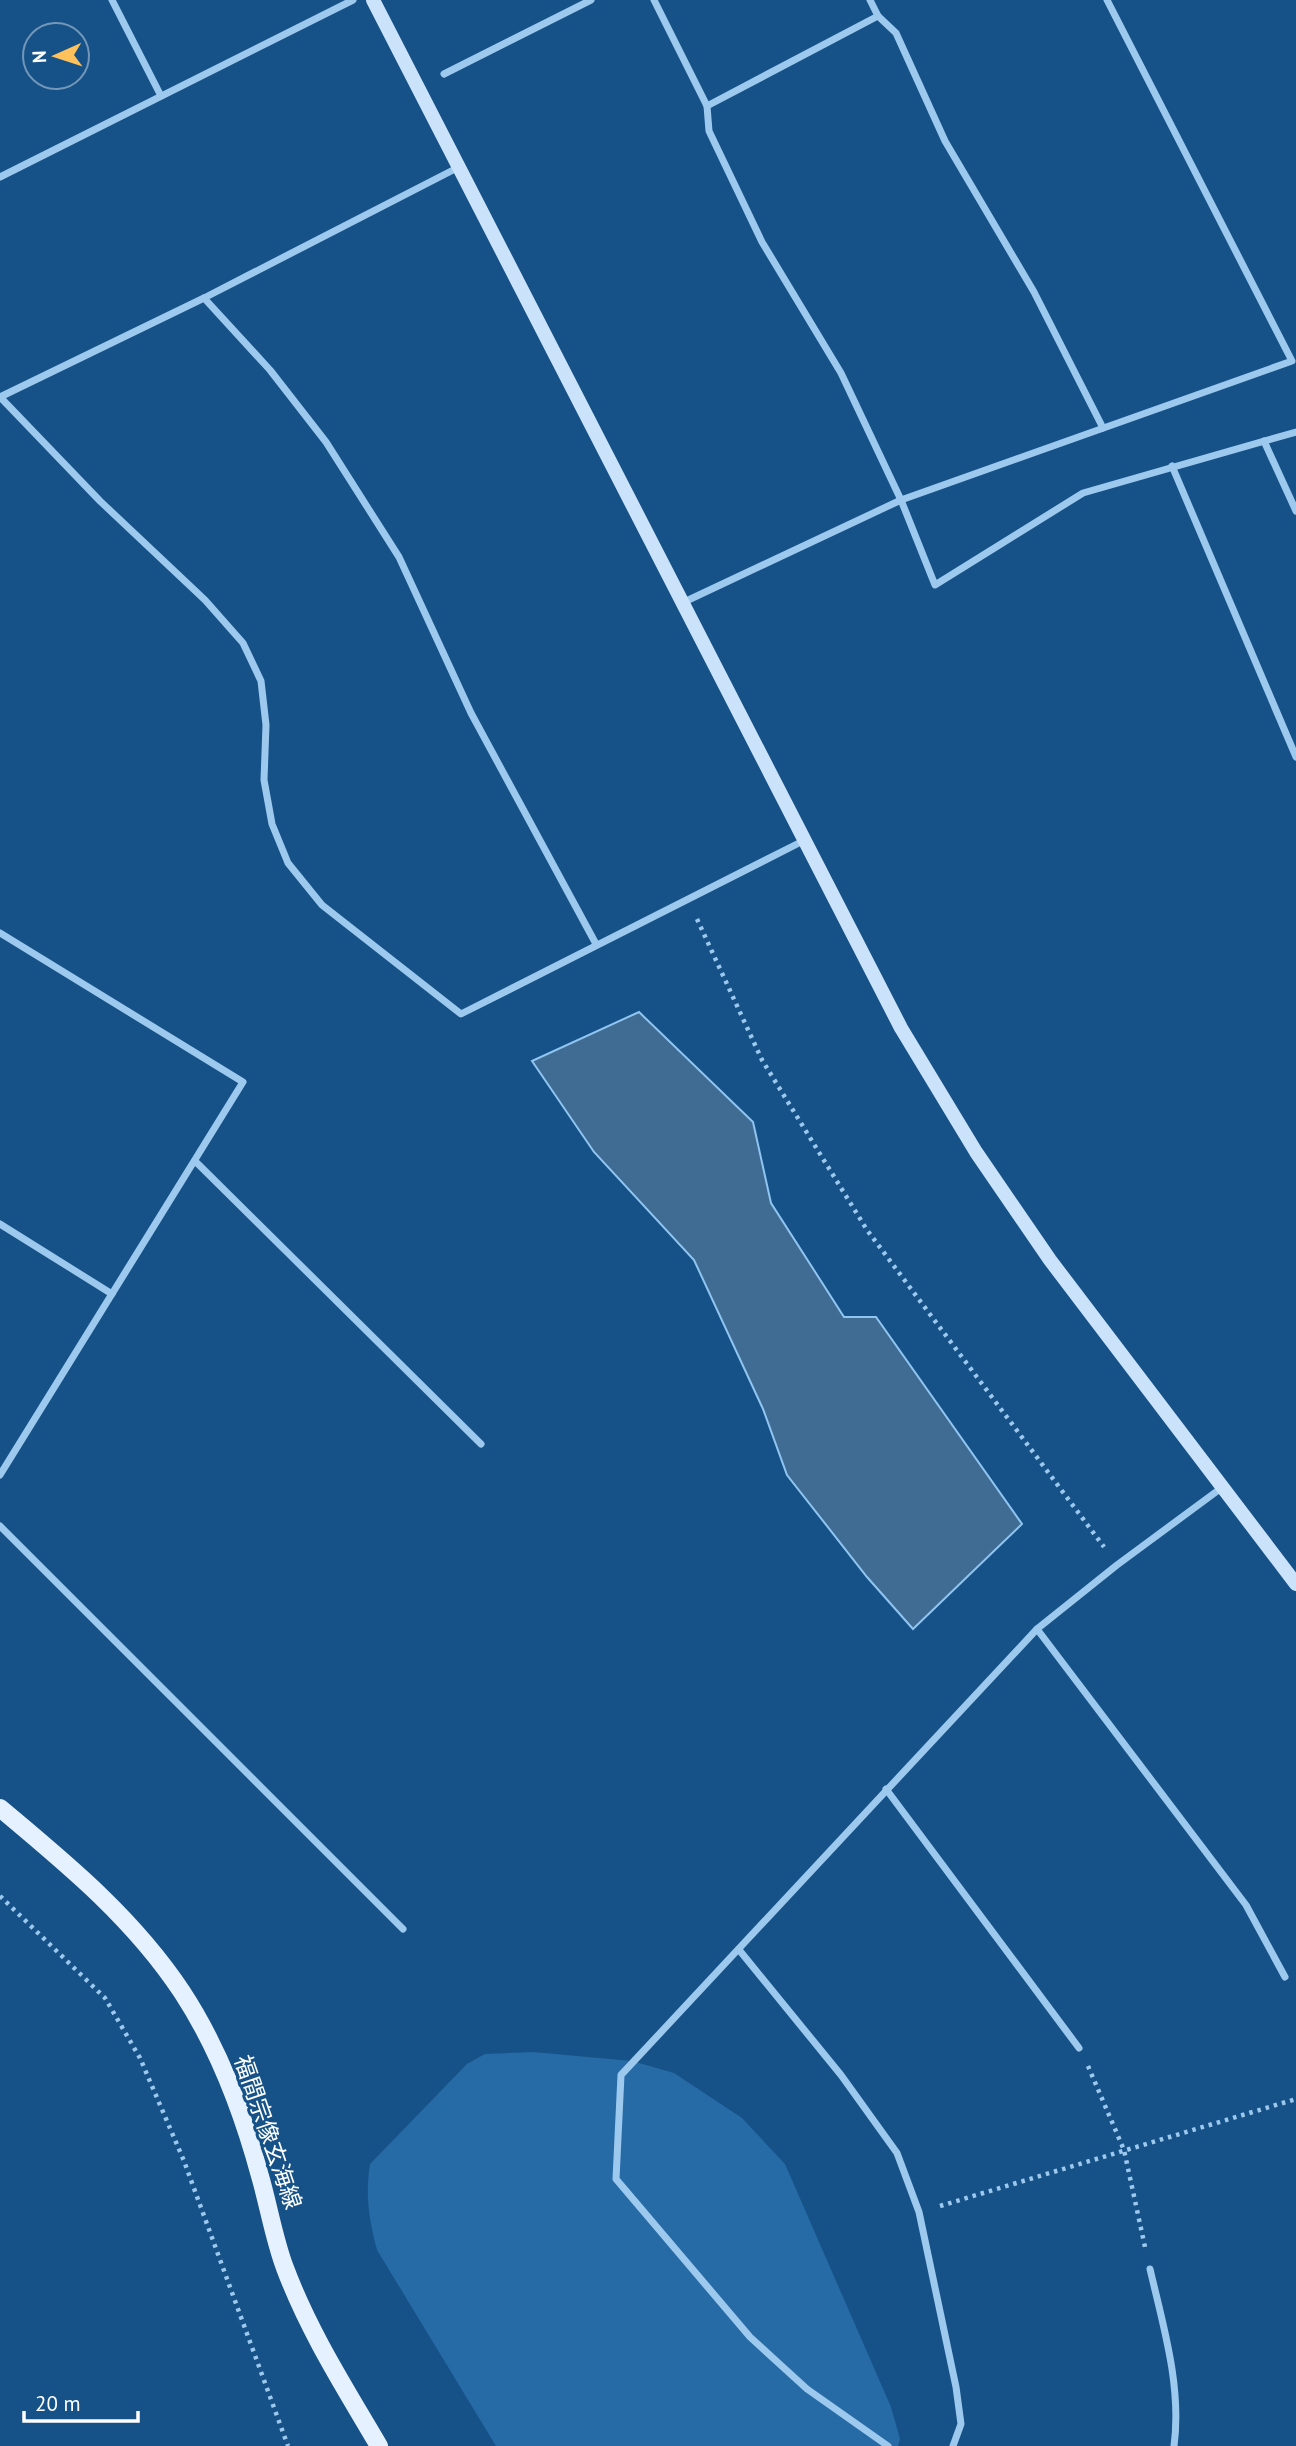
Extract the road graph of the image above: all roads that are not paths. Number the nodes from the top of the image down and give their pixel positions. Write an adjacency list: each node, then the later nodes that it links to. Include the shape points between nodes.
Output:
1 (112, 0): 10 (street)
2 (353, 0): 10 (street)
3 (373, 0): 12 (street)
4 (591, 0): 9 (street)
5 (654, 0): 11 (street)
6 (870, 0): 8 (street)
7 (1107, 0): 16 (street, via 1292,361)
8 (878, 16): 11 (street); 16 (street, via 896,33 945,141 1034,292)
9 (444, 74)
10 (161, 96): 13 (street)
11 (707, 106): 20 (street, via 709,131 762,242 841,373)
12 (458, 167): 14 (street); 22 (street)
13 (0, 177)
14 (204, 298): 15 (street); 26 (street, via 270,370 326,442 399,557 471,713)
15 (1, 398): 26 (street, via 243,643 261,681 266,725 264,780 272,824 288,863 322,905 461,1014)
16 (1103, 428): 20 (street)
17 (1296, 432): 18 (street)
18 (1264, 441): 19 (street); 21 (street)
19 (1172, 466): 20 (street, via 1083,494 935,585); 23 (street)
20 (901, 500): 22 (street)
21 (1296, 511)
22 (682, 603): 24 (street)
23 (1296, 757)
24 (803, 841): 26 (street); 32 (street, via 901,1028 976,1152 1050,1260)
25 (0, 933): 27 (street, via 243,1082)
26 (596, 944)
27 (195, 1161): 29 (street); 30 (street)
28 (0, 1224): 29 (street)
29 (112, 1294): 31 (street)
30 (481, 1444)
31 (0, 1475)
32 (1224, 1486): 34 (street); 35 (street)
33 (0, 1526): 38 (street)
34 (1296, 1584)
35 (1037, 1629): 36 (street); 40 (street, via 1245,1905)
36 (886, 1789): 39 (street); 41 (street)
37 (0, 1808): 43 (main road, 福間宗像玄海線, via 87,1881 137,1932 182,1992 214,2048 237,2105 284,2266 309,2327)
38 (403, 1929)
39 (740, 1951): 44 (street, via 621,2076 616,2179 750,2337 807,2389); 45 (street, via 841,2075 897,2153 919,2212 956,2387 961,2424)
40 (1285, 1978)
41 (1079, 2048)
42 (1150, 2269): 46 (street, via 1175,2400)
43 (379, 2446)
44 (888, 2446)
45 (953, 2446)
46 (1174, 2446)

